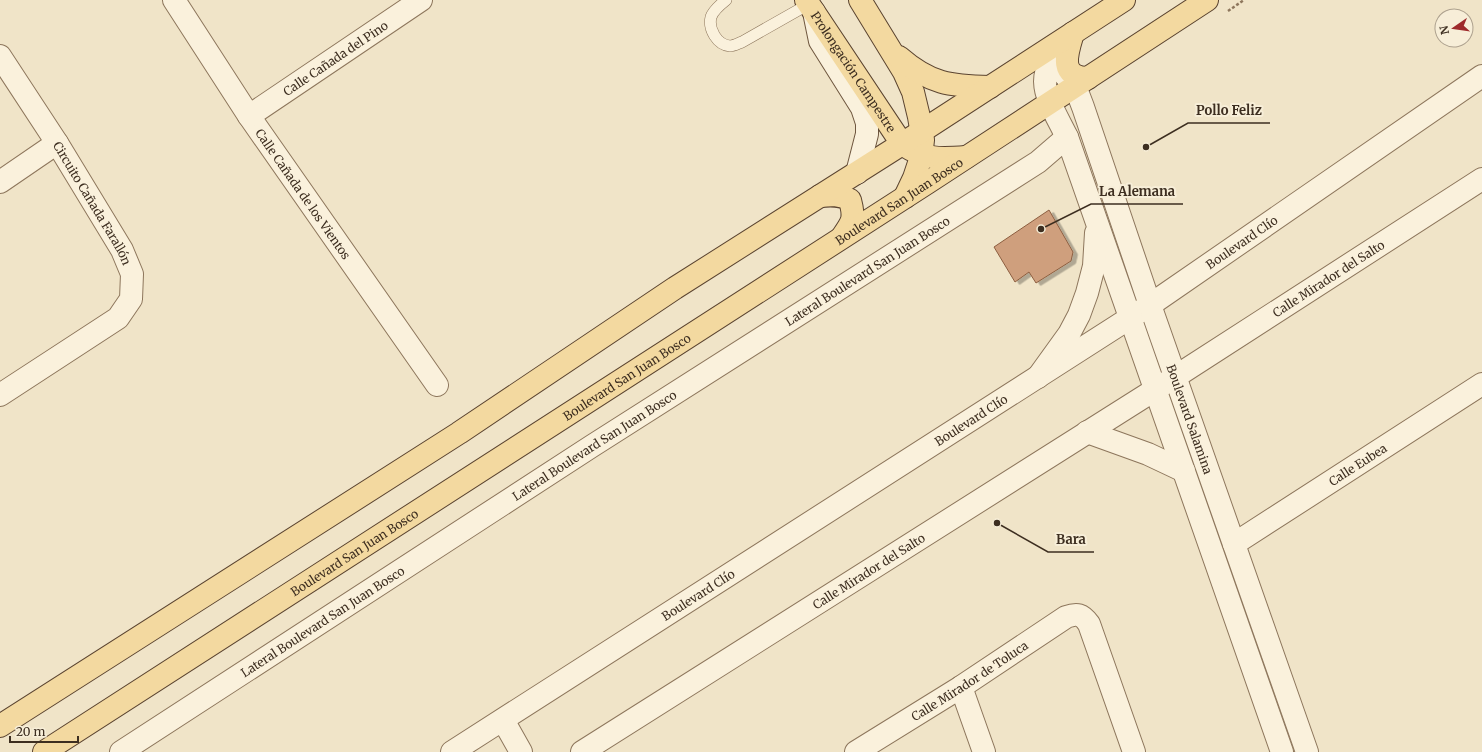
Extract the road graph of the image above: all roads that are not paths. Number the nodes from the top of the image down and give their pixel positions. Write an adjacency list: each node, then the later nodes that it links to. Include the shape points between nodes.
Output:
1 (174, 0): 18 (street, Calle Cañada de los Vientos)
2 (422, 0): 18 (street, Calle Cañada del Pino)
3 (726, 0): 7 (lane, via 711,16 712,30 719,42 730,46)
4 (860, 0): 10 (main road)
5 (1124, 0): 8 (main road)
6 (1207, 0): 15 (main road, Boulevard San Juan Bosco)
7 (809, 5): 22 (main road, Prolongación Campestre); 25 (street, via 820,41 858,102 867,123 867,134)
8 (1102, 6): 9 (main road)
9 (1073, 33): 12 (street, via 1056,50); 13 (main road); 15 (main road, via 1066,64 1071,74 1078,77)
10 (889, 48): 16 (main road, via 920,74 935,81); 19 (main road, via 913,92)
11 (0, 56): 21 (street, Circuito Cañada Farallón)
12 (1047, 66): 13 (street, via 1034,65); 15 (street); 17 (street, Boulevard Salamina, via 1045,84)
13 (1018, 69): 16 (main road)
14 (1482, 76): 32 (street, Boulevard Clío)
15 (1081, 82): 17 (main road, Boulevard San Juan Bosco); 32 (street, Boulevard Salamina, via 1083,107)
16 (990, 87): 19 (main road)
17 (1049, 103): 20 (street, Boulevard Salamina); 24 (main road, Boulevard San Juan Bosco)
18 (249, 116): 36 (street, Calle Cañada de los Vientos)
19 (921, 131): 22 (main road); 23 (main road)
20 (1067, 137): 30 (street, Boulevard Salamina); 47 (street, Lateral Boulevard San Juan Bosco, via 1038,162 592,446)
21 (57, 143): 27 (street); 39 (street, Circuito Cañada Farallón, via 122,250 132,274 131,299 118,318)
22 (902, 144): 23 (main road); 25 (main road)
23 (921, 155): 24 (main road, via 937,158); 29 (main road)
24 (968, 157): 29 (main road, Boulevard San Juan Bosco)
25 (857, 173): 28 (main road)
26 (1482, 179): 35 (street, Calle Mirador del Salto)
27 (0, 182)
28 (820, 196): 31 (main road, via 845,196 850,200 853,211 852,223); 45 (main road, via 675,288 452,437)
29 (905, 197): 31 (main road, Boulevard San Juan Bosco)
30 (1097, 221): 33 (street, Boulevard Salamina); 34 (street, via 1094,266 1087,293 1069,334)
31 (842, 237): 46 (main road, Boulevard San Juan Bosco)
32 (1150, 305): 33 (street, Boulevard Clío); 35 (street, Boulevard Salamina)
33 (1130, 317): 34 (street, Boulevard Clío); 38 (street, Boulevard Salamina)
34 (1038, 377): 44 (street, Boulevard Clío)
35 (1175, 377): 38 (street, Calle Mirador del Salto); 42 (street, Boulevard Salamina)
36 (437, 384)
37 (1482, 384): 42 (street, Calle Eubea)
38 (1155, 389): 40 (street, Calle Mirador del Salto); 41 (street, Boulevard Salamina)
39 (0, 395)
40 (1087, 432): 41 (street, via 1148,454); 50 (street, Calle Mirador del Salto)
41 (1184, 471): 54 (street, Boulevard Salamina)
42 (1234, 544): 55 (street, Boulevard Salamina)
43 (961, 687): 51 (street, Calle Mirador de Toluca); 52 (street); 53 (street, Calle Mirador de Toluca, via 1066,617 1075,614 1084,616)
44 (503, 720): 48 (street, Boulevard Clío); 49 (street)
45 (0, 726)
46 (44, 752)
47 (121, 752)
48 (452, 752)
49 (521, 752)
50 (582, 752)
51 (856, 752)
52 (984, 752)
53 (1134, 752)
54 (1282, 752)
55 (1307, 752)

